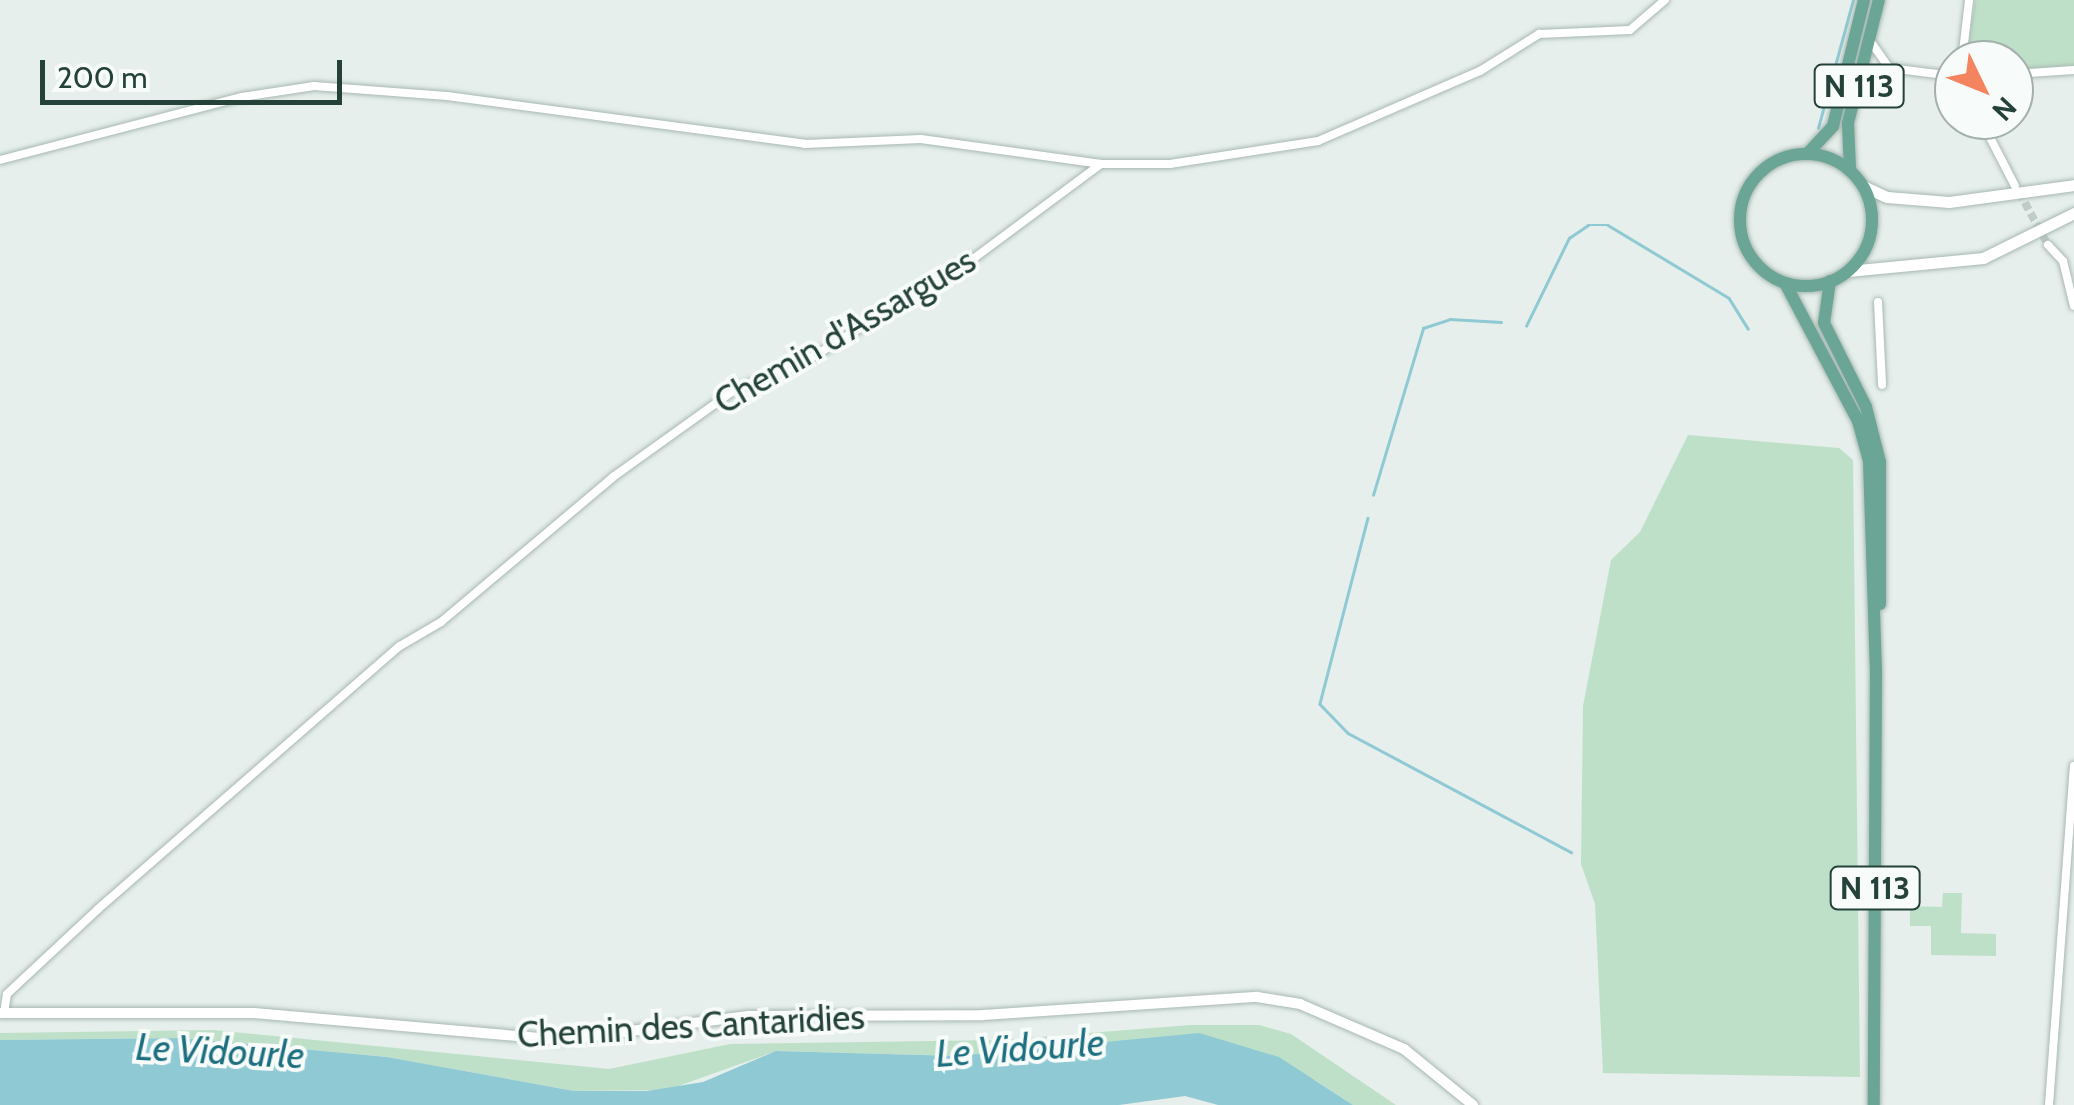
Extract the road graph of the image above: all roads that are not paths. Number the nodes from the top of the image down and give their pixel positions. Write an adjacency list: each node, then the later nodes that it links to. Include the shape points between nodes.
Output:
1 (1666, 0): 15 (street, via 1638,27 1540,34 1480,71 1318,142 1170,164)
2 (1864, 0): 13 (main road, N 113, via 1833,126)
3 (1880, 0): 6 (main road, N 113)
4 (1970, 0): 5 (street)
5 (1965, 40)
6 (1872, 42): 7 (street); 11 (main road, N 113)
7 (1889, 68): 10 (street); 11 (street)
8 (2074, 70): 9 (street)
9 (2034, 73)
10 (1934, 74)
11 (1859, 86): 16 (main road, N 113, via 1844,145)
12 (1991, 140): 19 (street)
13 (1808, 154): 16 (main road); 24 (main road, via 1767,166 1742,201 1744,244 1760,268)
14 (0, 160): 15 (street, via 242,97 314,86 447,96 805,144 921,138)
15 (1101, 164): 30 (street, Chemin d'Assargues, via 1028,221 859,330 800,364 736,389 613,477 441,622 400,646 98,909 8,994)
16 (1851, 172): 18 (main road)
17 (2074, 185): 18 (main road, via 1949,202 1886,197)
18 (1863, 186): 22 (main road, via 1871,231)
19 (2015, 186)
20 (2074, 214): 22 (main road, via 1983,258)
21 (2048, 245): 26 (street, via 2063,261)
22 (1848, 270): 23 (main road)
23 (1830, 281): 24 (main road); 28 (main road, N 113, via 1824,323 1866,407 1880,462)
24 (1785, 283): 28 (main road, N 113, via 1866,442)
25 (1878, 302): 27 (street)
26 (2074, 306)
27 (1882, 385)
28 (1876, 670): 32 (main road, N 113)
29 (2074, 766): 33 (street)
30 (2, 1013): 31 (street, Chemin des Cantaridies, via 254,1013 560,1040 748,1016 983,1015 1257,997 1330,1015 1404,1049)
31 (1473, 1105)
32 (1874, 1105)
33 (2049, 1105)

